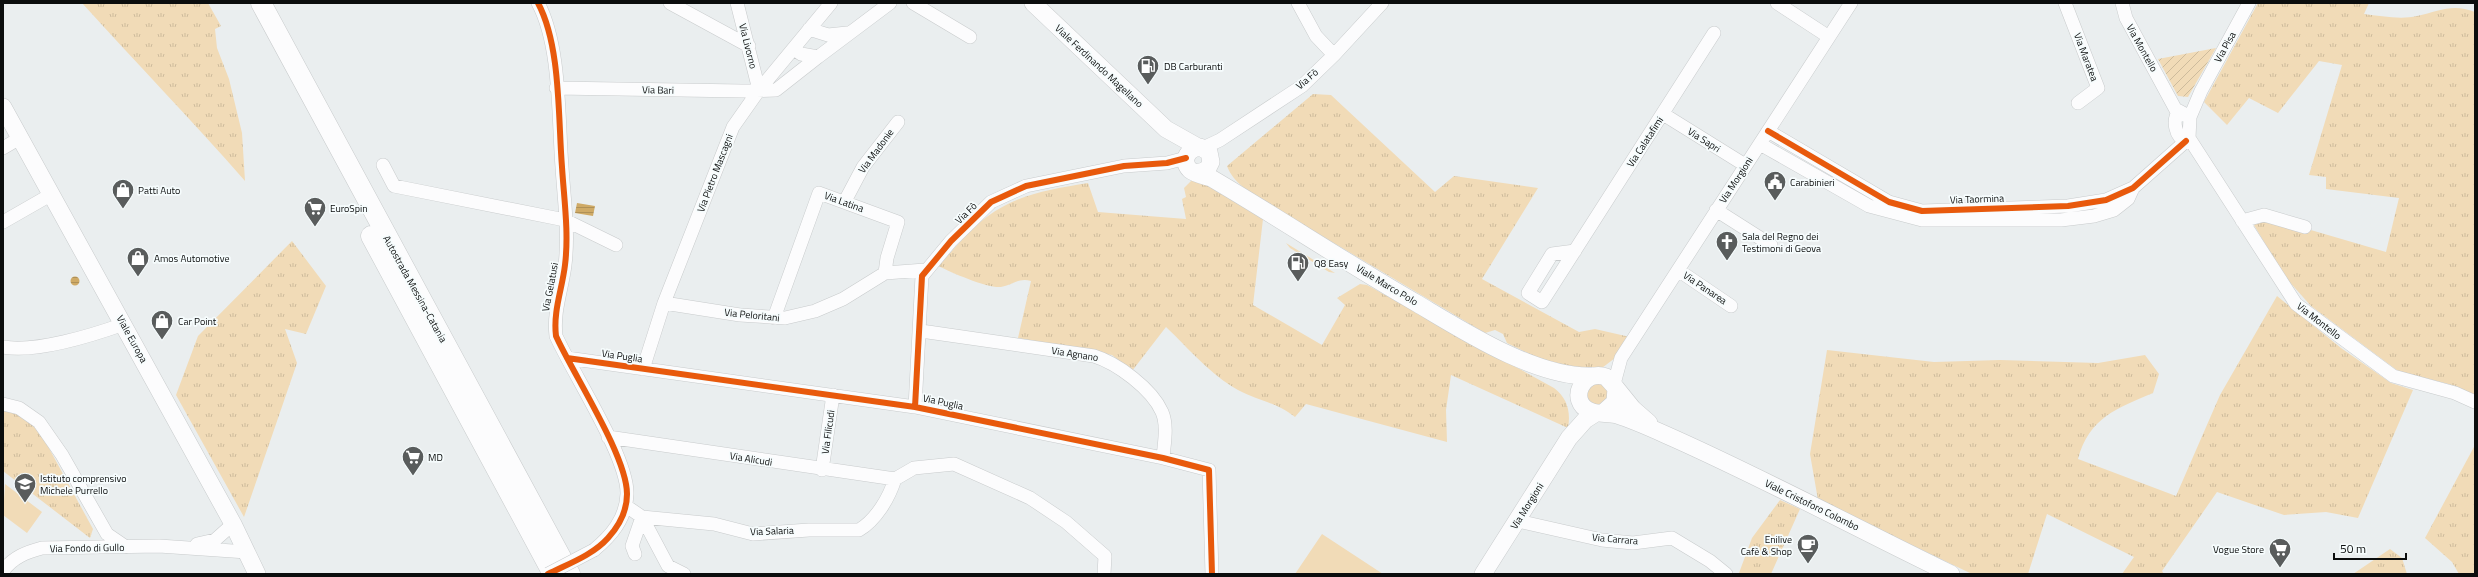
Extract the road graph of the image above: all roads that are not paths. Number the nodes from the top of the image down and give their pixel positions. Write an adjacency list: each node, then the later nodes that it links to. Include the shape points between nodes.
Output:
1 (246, 3): 95 (highway, Autostrada Messina-Catania)
2 (255, 3): 96 (highway)
3 (261, 3): 97 (highway, Autostrada Messina-Catania)
4 (670, 3): 23 (street)
5 (737, 3): 23 (street, Via Livorno)
6 (831, 3): 18 (street, Via Pietro Mascagni)
7 (890, 3): 19 (street, Via Bari)
8 (913, 3): 21 (street)
9 (1033, 3): 41 (main road, Viale Ferdinando Magellano)
10 (1298, 3): 25 (street, via 1316,36)
11 (1382, 3): 25 (street, Via Fò)
12 (1777, 3): 22 (street)
13 (1850, 3): 22 (street, Via Morgioni)
14 (2064, 3): 29 (street, Via Maratea, via 2098,88)
15 (2122, 3): 31 (street, Via Montello, via 2126,18)
16 (2249, 3): 31 (street, Via Pisa, via 2201,91)
17 (541, 4): 27 (street, Via Gelatusi, via 549,28)
18 (809, 29): 19 (street, via 837,36); 24 (street, Via Pietro Mascagni)
19 (849, 32): 26 (street, Via Bari)
20 (1714, 33): 32 (street, Via Calatafimi)
21 (970, 37)
22 (1829, 37): 34 (street, Via Morgioni)
23 (749, 46): 28 (street, Via Livorno)
24 (794, 49): 26 (street, via 801,54); 28 (street, Via Pietro Mascagni)
25 (1334, 55): 41 (street, Via Fò, via 1302,86 1220,140)
26 (818, 57): 28 (street, Via Bari, via 776,90)
27 (556, 88): 28 (street, Via Bari); 48 (street, Via Gelatusi)
28 (759, 90): 58 (street, Via Pietro Mascagni, via 733,127)
29 (2078, 103)
30 (3, 107): 36 (main road, Viale Europa)
31 (2183, 113): 35 (street)
32 (1662, 114): 43 (street, Via Sapri); 54 (street, Via Calatafimi)
33 (898, 122): 46 (street, Via Madonie, via 863,167)
34 (1768, 131): 37 (street, Via Taormina); 38 (street, Via Morgioni)
35 (2184, 137): 44 (street, Via Taormina); 49 (street, Via Montello)
36 (20, 138): 39 (street); 45 (main road, Viale Europa)
37 (1782, 139): 40 (street); 44 (street, Via Taormina, via 1889,202 1922,211 2068,206 2106,200)
38 (1760, 144): 40 (street, Via Taormina); 43 (street, Via Morgioni)
39 (3, 148)
40 (1773, 152): 44 (street, Via Taormina, via 1869,206 1922,220 2061,220 2094,216 2114,210 2128,199)
41 (1199, 158): 55 (street, Via Fò, via 1124,166 1026,186 991,202); 66 (main road, Viale Marco Polo, via 1243,197 1458,327)
42 (383, 165): 48 (street, via 394,186)
43 (1745, 166): 47 (street, Via Morgioni)
44 (2133, 188)
45 (52, 194): 50 (street); 61 (main road, Viale Europa)
46 (845, 201): 57 (street, Via Latina, via 898,222); 60 (street, Via Latina, via 819,193)
47 (1716, 210): 53 (street); 56 (street, Via Morgioni)
48 (565, 220): 52 (street); 64 (street, Via Gelatusi, via 565,264 554,319 556,336)
49 (2242, 221): 51 (street, via 2264,215); 72 (street, Via Montello, via 2296,304 2393,376 2455,393)
50 (3, 222)
51 (2305, 227)
52 (616, 245)
53 (1771, 245)
54 (1575, 251)
55 (925, 270): 57 (street, Via Peloritani); 62 (street, via 922,276)
56 (1678, 270): 59 (street, Via Panarea); 65 (street, Via Morgioni)
57 (885, 273): 60 (street, Via Peloritani, via 843,299 815,311)
58 (664, 303): 60 (street, Via Peloritani); 67 (street, Via Pietro Mascagni)
59 (1731, 306)
60 (774, 318)
61 (124, 324): 63 (street, via 78,338 16,350); 86 (main road, Viale Europa)
62 (921, 331): 74 (street); 79 (street, Via Agnano, via 1107,360 1118,366 1149,394 1162,411 1165,424)
63 (3, 347)
64 (567, 358): 67 (street, Via Puglia); 76 (street, Via Gelatusi)
65 (1622, 358): 68 (street); 69 (street)
66 (1536, 365): 68 (main road, via 1574,376); 71 (main road, via 1563,383)
67 (643, 369): 70 (street, Via Puglia)
68 (1596, 375): 69 (main road, via 1606,377); 71 (main road, via 1582,384)
69 (1615, 386): 75 (main road, via 1615,402); 78 (main road, via 1647,421)
70 (833, 395): 74 (street, Via Puglia); 80 (street, Via Filicudi)
71 (1580, 399): 75 (main road, via 1587,409); 77 (main road)
72 (2475, 402)
73 (3, 404): 84 (street, via 32,415 48,432)
74 (915, 407): 79 (street, Via Puglia)
75 (1600, 412): 77 (main road, via 1585,420); 78 (main road, via 1622,416)
76 (608, 437): 80 (street, Via Alicudi); 82 (street, Via Gelatusi, via 626,480)
77 (1569, 438): 85 (main road, Via Morgioni)
78 (1673, 438): 103 (main road, Viale Cristoforo Colombo)
79 (1163, 458): 100 (street, Via Puglia, via 1209,470)
80 (822, 470): 81 (street, Via Alicudi)
81 (895, 479): 83 (street, Via Salaria, via 888,498 865,526 858,530 753,534 714,524); 99 (street, via 914,468 954,464 1002,485 1030,498 1066,522 1105,556)
82 (626, 506): 83 (street, Via Salaria); 94 (street, Via Gelatusi, bridge, via 617,527 607,539 594,550)
83 (642, 517): 91 (street, via 632,546); 98 (street, via 668,566)
84 (98, 521): 87 (street, via 107,534); 88 (street, via 100,535)
85 (1518, 521): 101 (main road, Via Morgioni); 102 (street, Via Carrara, via 1602,540 1633,543 1672,538)
86 (233, 524): 89 (street, via 215,540); 90 (main road, Viale Europa)
87 (126, 547): 88 (street, Via Fondo di Gullo); 89 (street, Via Fondo di Gullo)
88 (94, 548): 92 (street, Via Fondo di Gullo, via 42,548 26,552 12,560)
89 (178, 548): 90 (street)
90 (247, 552): 93 (main road, Viale Europa)
91 (635, 554)
92 (3, 571)
93 (257, 574)
94 (548, 574)
95 (553, 574)
96 (561, 574)
97 (570, 574)
98 (684, 574)
99 (1104, 574)
100 (1212, 574)
101 (1483, 574)
102 (1726, 574)
103 (1951, 574)

